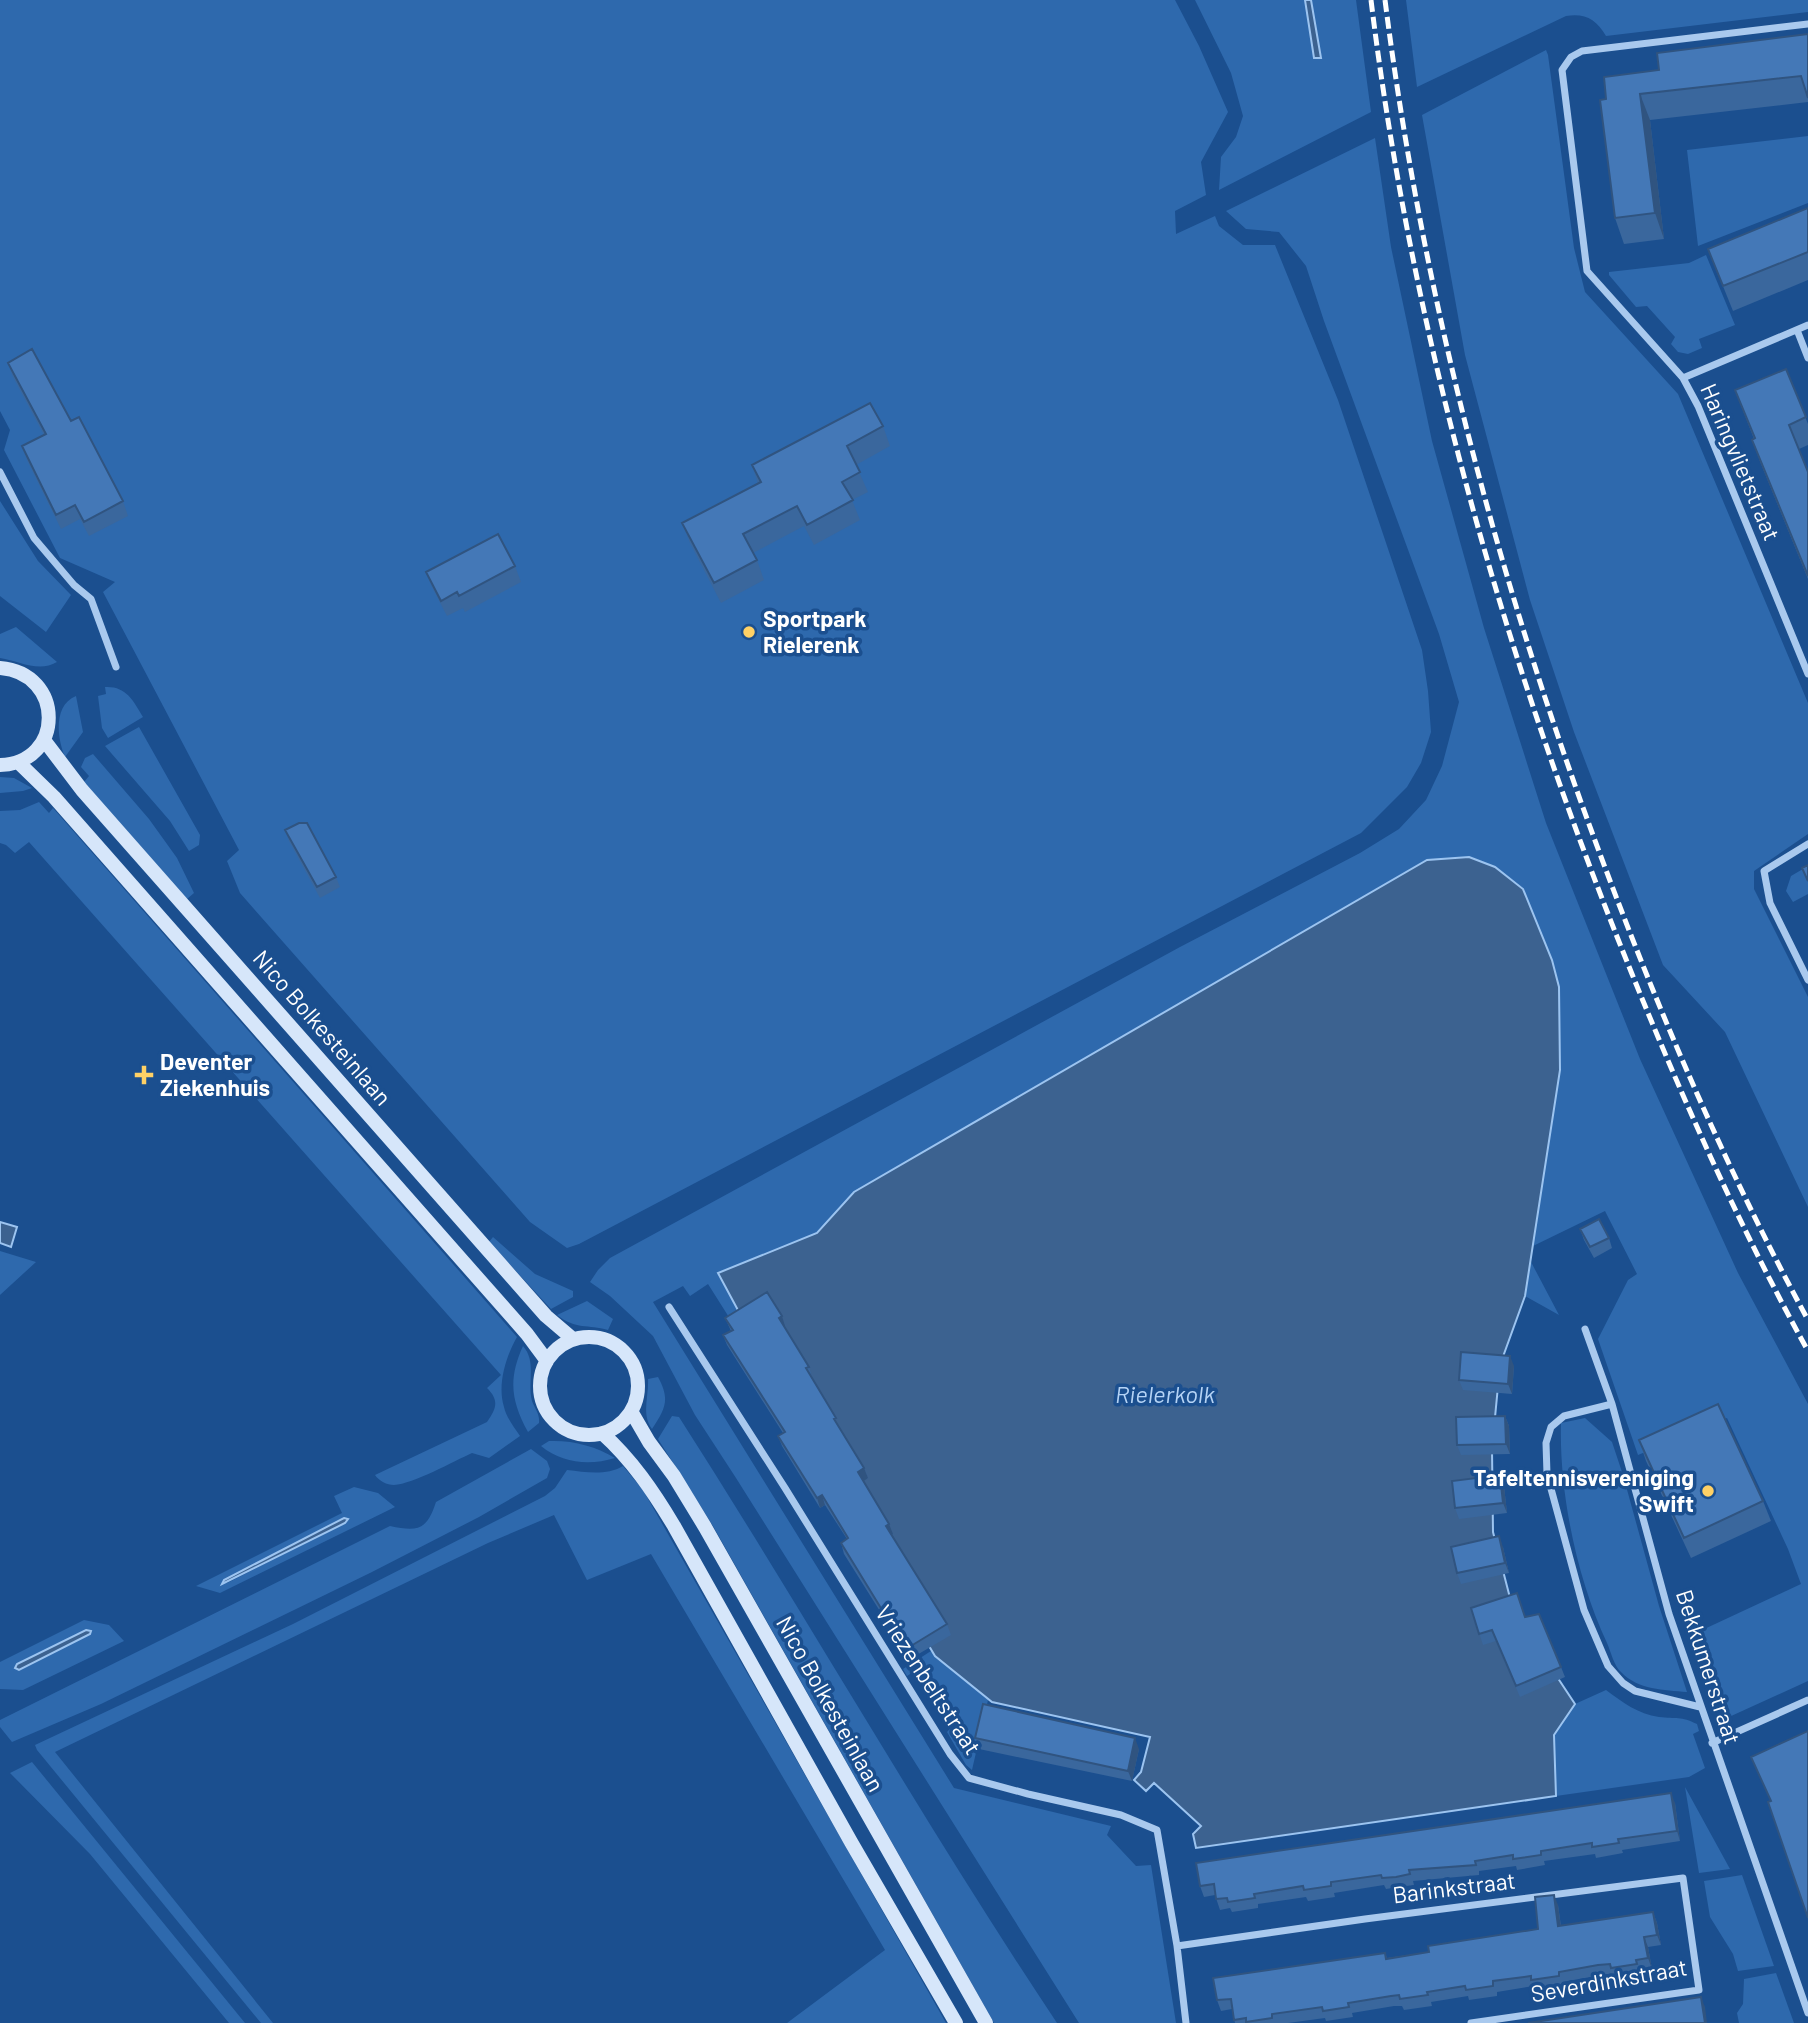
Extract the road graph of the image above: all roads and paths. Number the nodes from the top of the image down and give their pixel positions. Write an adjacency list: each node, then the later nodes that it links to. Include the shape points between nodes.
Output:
1 (1808, 24): 5 (street, Haringvlietstraat, via 1582,51 1562,70 1587,271)
2 (1808, 326): 3 (street)
3 (1797, 330): 4 (street); 5 (street)
4 (1808, 358)
5 (1683, 378): 9 (street, Haringvlietstraat)
6 (0, 472): 7 (street, via 34,538 90,599)
7 (116, 667)
8 (0, 668): 10 (street, via 24,674 42,692 49,715)
9 (1808, 674)
10 (44, 740): 11 (street); 17 (street, Nico Bolkesteinlaan, via 82,790 546,1317)
11 (18, 762): 12 (street); 18 (street, Nico Bolkesteinlaan, via 54,797)
12 (0, 765)
13 (1808, 844): 14 (street, via 1764,871 1770,903)
14 (1808, 980)
15 (669, 1307): 26 (street, Vriezenbeltstraat, via 962,1770 969,1778 1121,1815 1157,1830)
16 (1585, 1329): 19 (street, Bekkumerstraat)
17 (573, 1339): 18 (street); 20 (street, via 602,1339 627,1354 638,1382)
18 (547, 1361): 21 (street, via 541,1388 549,1413 579,1433)
19 (1612, 1404): 23 (street, Bekkumerstraat, via 1669,1614); 23 (street, via 1564,1416 1551,1427 1546,1443 1547,1474 1584,1610 1608,1666 1623,1683 1635,1691)
20 (631, 1410): 21 (street, via 614,1428); 29 (street, Nico Bolkesteinlaan, via 705,1527)
21 (602, 1433): 28 (street, via 628,1458 663,1507)
22 (1808, 1700): 24 (street)
23 (1700, 1707): 24 (street, Bekkumerstraat)
24 (1712, 1742): 27 (street, Bekkumerstraat)
25 (1690, 1931): 26 (street, Barinkstraat, via 1683,1878); 31 (street, Severdinkstraat, via 1699,1990)
26 (1177, 1945): 30 (street, Vriezenbeltstraat)
27 (1808, 2012)
28 (956, 2023)
29 (986, 2023)
30 (1185, 2023)
31 (1471, 2023)

